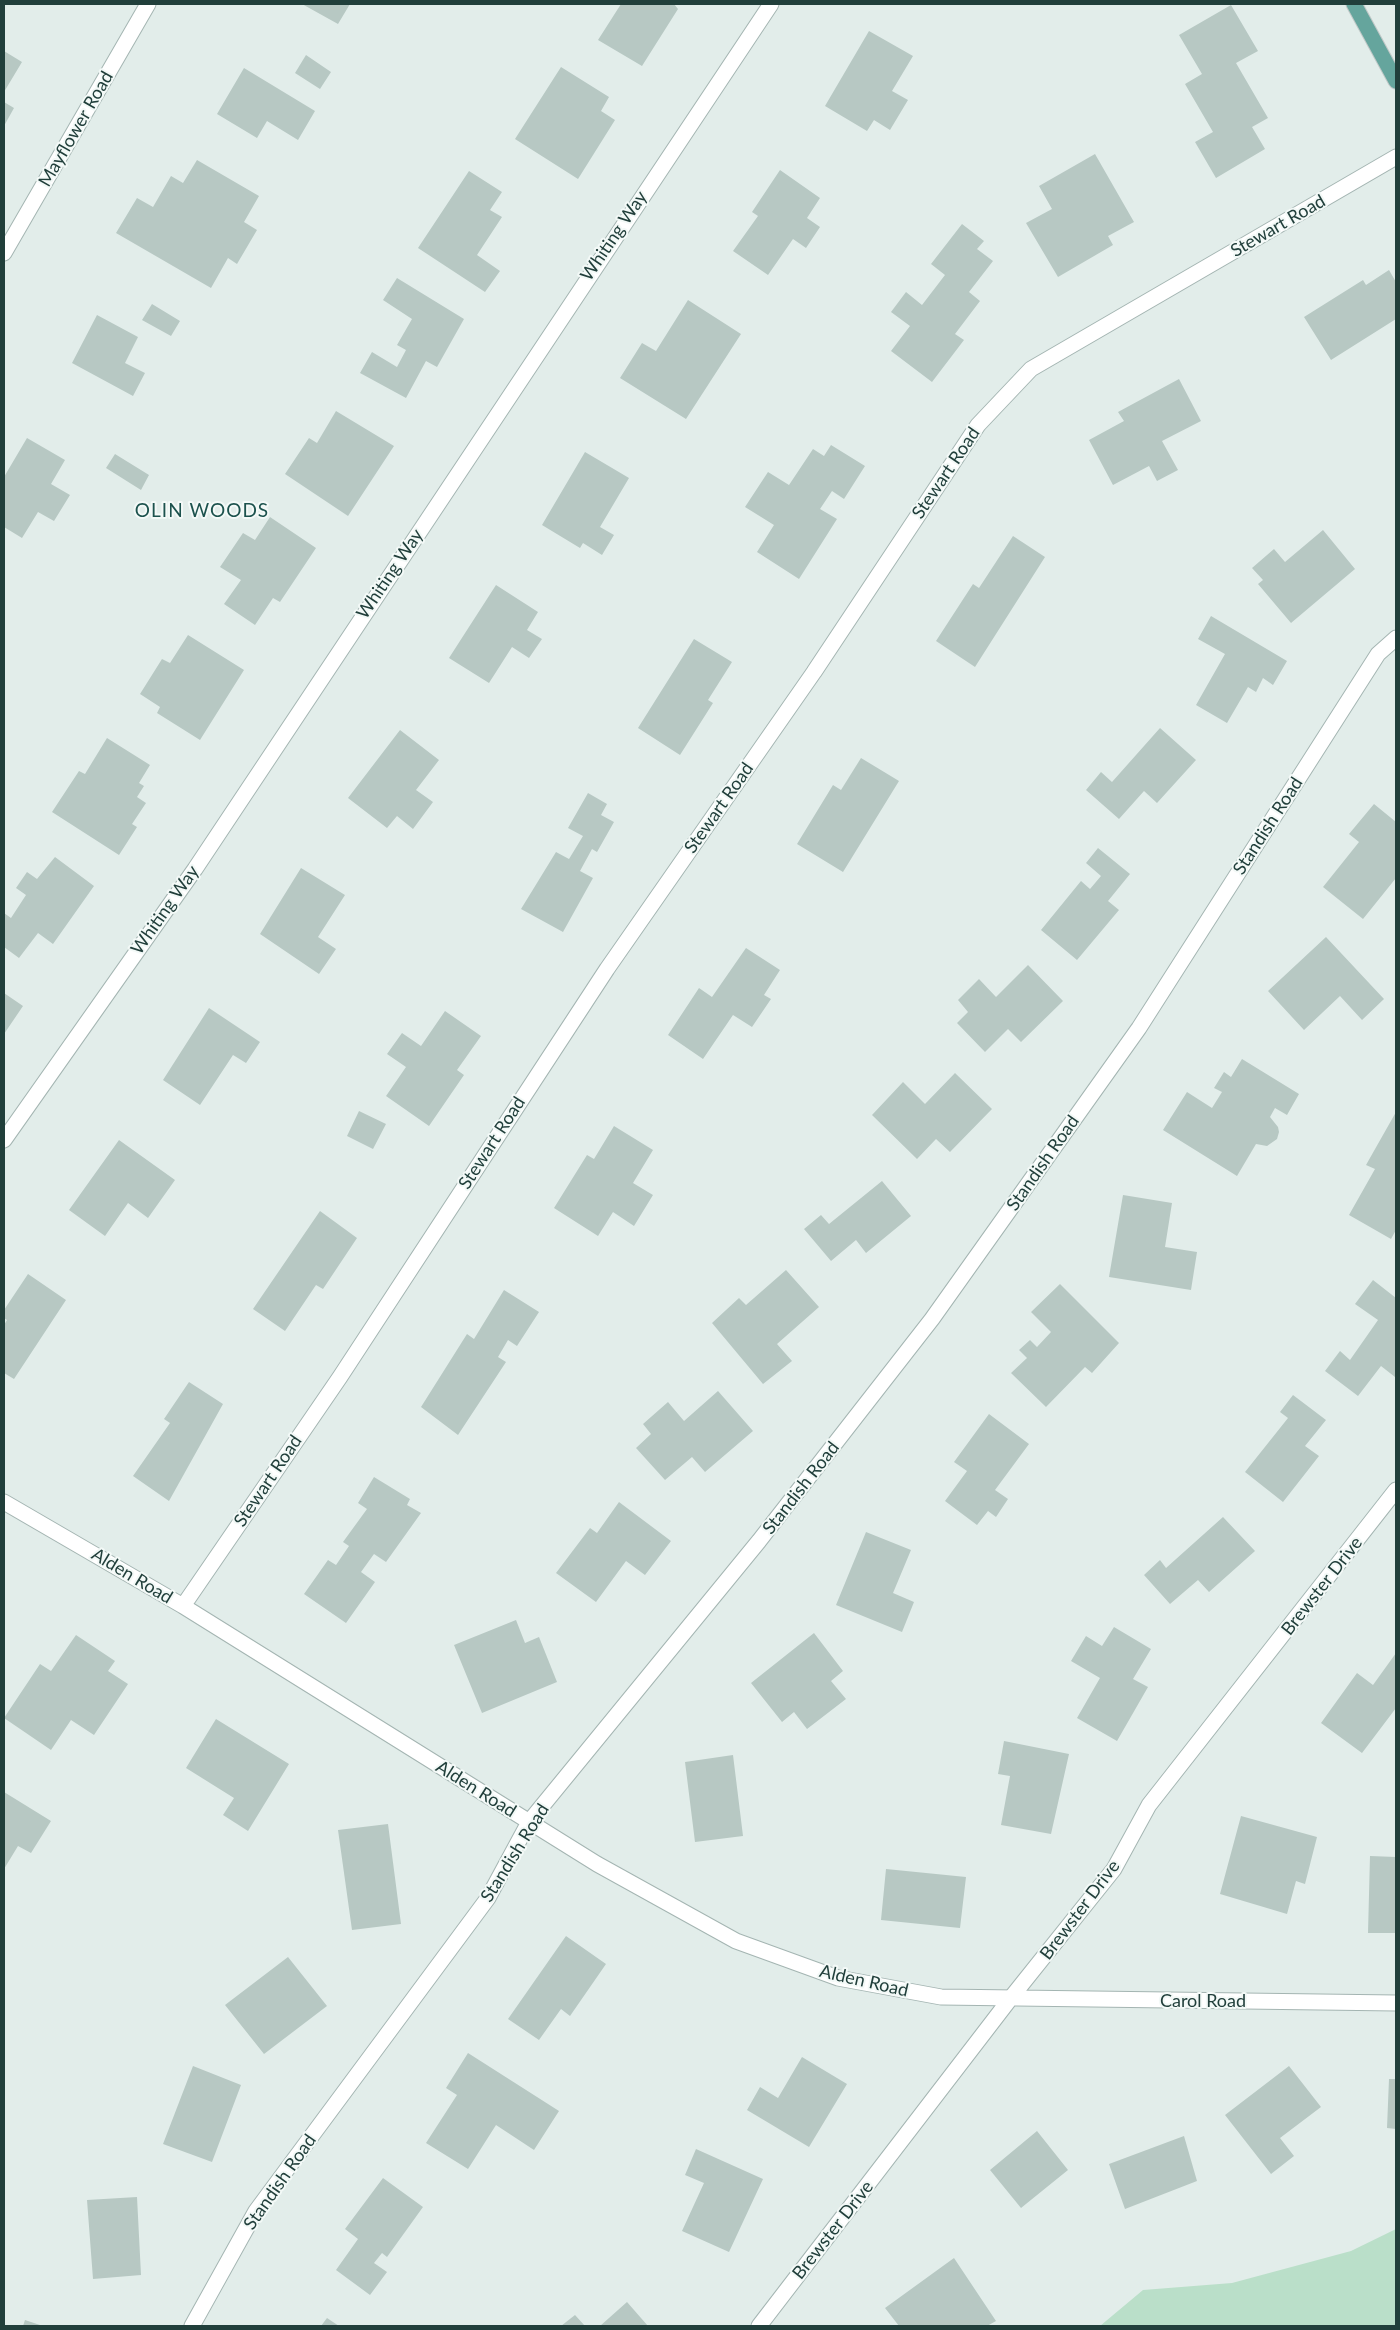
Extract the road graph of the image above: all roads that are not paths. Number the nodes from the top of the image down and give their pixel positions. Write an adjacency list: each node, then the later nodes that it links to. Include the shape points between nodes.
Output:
1 (148, 4): 6 (street, Mayflower Road)
2 (771, 4): 8 (street, Whiting Way, via 195,869)
3 (1354, 4): 4 (main road)
4 (1396, 81)
5 (1396, 157): 11 (street, Stewart Road, via 1030,369 978,425 814,672 606,969 345,1369)
6 (4, 253)
7 (1396, 638): 12 (street, Standish Road, via 1378,654 1139,1028 932,1319 759,1541)
8 (4, 1140)
9 (1396, 1490): 13 (street, Brewster Drive, via 1149,1806 1114,1869)
10 (4, 1502): 11 (street, Alden Road)
11 (183, 1606): 12 (street, Alden Road)
12 (529, 1822): 13 (street, Alden Road, via 597,1864 736,1941 838,1978 941,1997); 15 (street, Standish Road, via 488,1898 256,2211)
13 (1010, 2000): 14 (street, Carol Road); 16 (street, Brewster Drive)
14 (1396, 2003)
15 (192, 2326)
16 (759, 2326)

